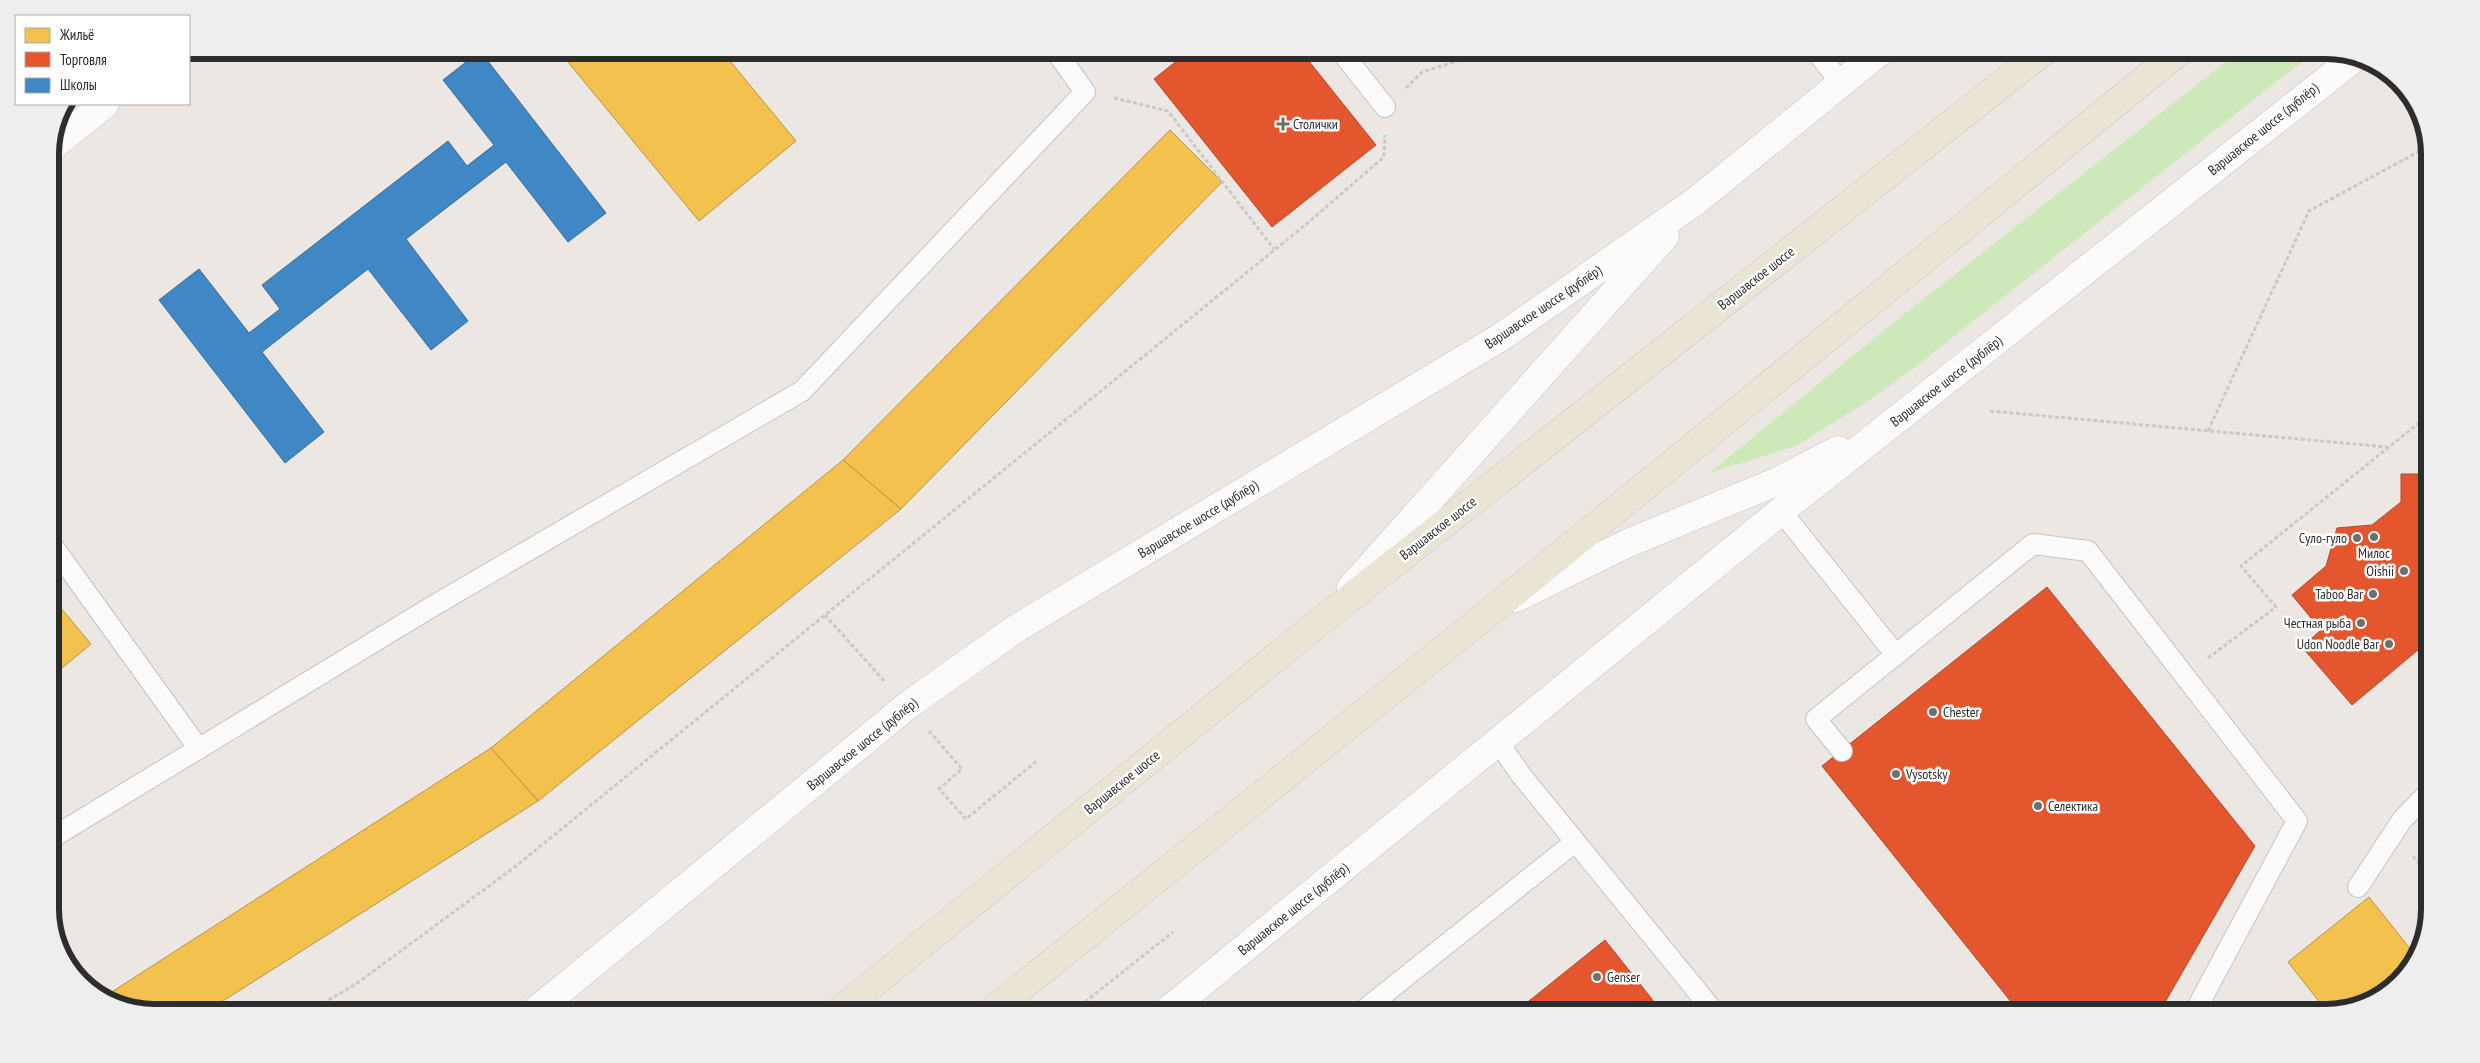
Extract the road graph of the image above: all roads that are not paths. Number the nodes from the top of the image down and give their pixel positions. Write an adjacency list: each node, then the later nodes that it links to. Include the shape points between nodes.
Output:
1 (1061, 59): 20 (lane, via 1085,92 802,391 442,601)
2 (1347, 59): 10 (lane)
3 (1822, 59): 8 (lane)
4 (1871, 59): 8 (main road, Варшавское шоссе (дублёр))
5 (2034, 59): 17 (main road, Варшавское шоссе)
6 (2170, 59): 16 (main road)
7 (2349, 62): 13 (main road, Варшавское шоссе (дублёр))
8 (1841, 83): 12 (main road, Варшавское шоссе (дублёр))
9 (104, 105): 11 (main road)
10 (1385, 107)
11 (60, 140)
12 (1696, 201): 17 (main road); 26 (main road, Варшавское шоссе (дублёр), via 1501,337 1017,628 907,706)
13 (1899, 418): 14 (main road, Варшавское шоссе (дублёр)); 16 (main road, via 1776,482 1628,543)
14 (1781, 510): 18 (lane); 19 (main road, Варшавское шоссе (дублёр))
15 (59, 555): 20 (lane)
16 (1495, 608): 28 (main road)
17 (1322, 620): 27 (main road, Варшавское шоссе)
18 (1896, 654): 21 (lane, via 1816,719); 32 (lane, via 2032,544 2088,551 2298,821)
19 (1498, 742): 24 (lane); 29 (main road, Варшавское шоссе (дублёр))
20 (199, 749): 23 (lane)
21 (1842, 750)
22 (2421, 800): 25 (lane, via 2402,820)
23 (59, 834)
24 (1576, 842): 30 (lane); 31 (lane)
25 (2358, 887)
26 (543, 1004)
27 (848, 1004)
28 (1000, 1004)
29 (1176, 1004)
30 (1371, 1004)
31 (1708, 1004)
32 (2199, 1004)

